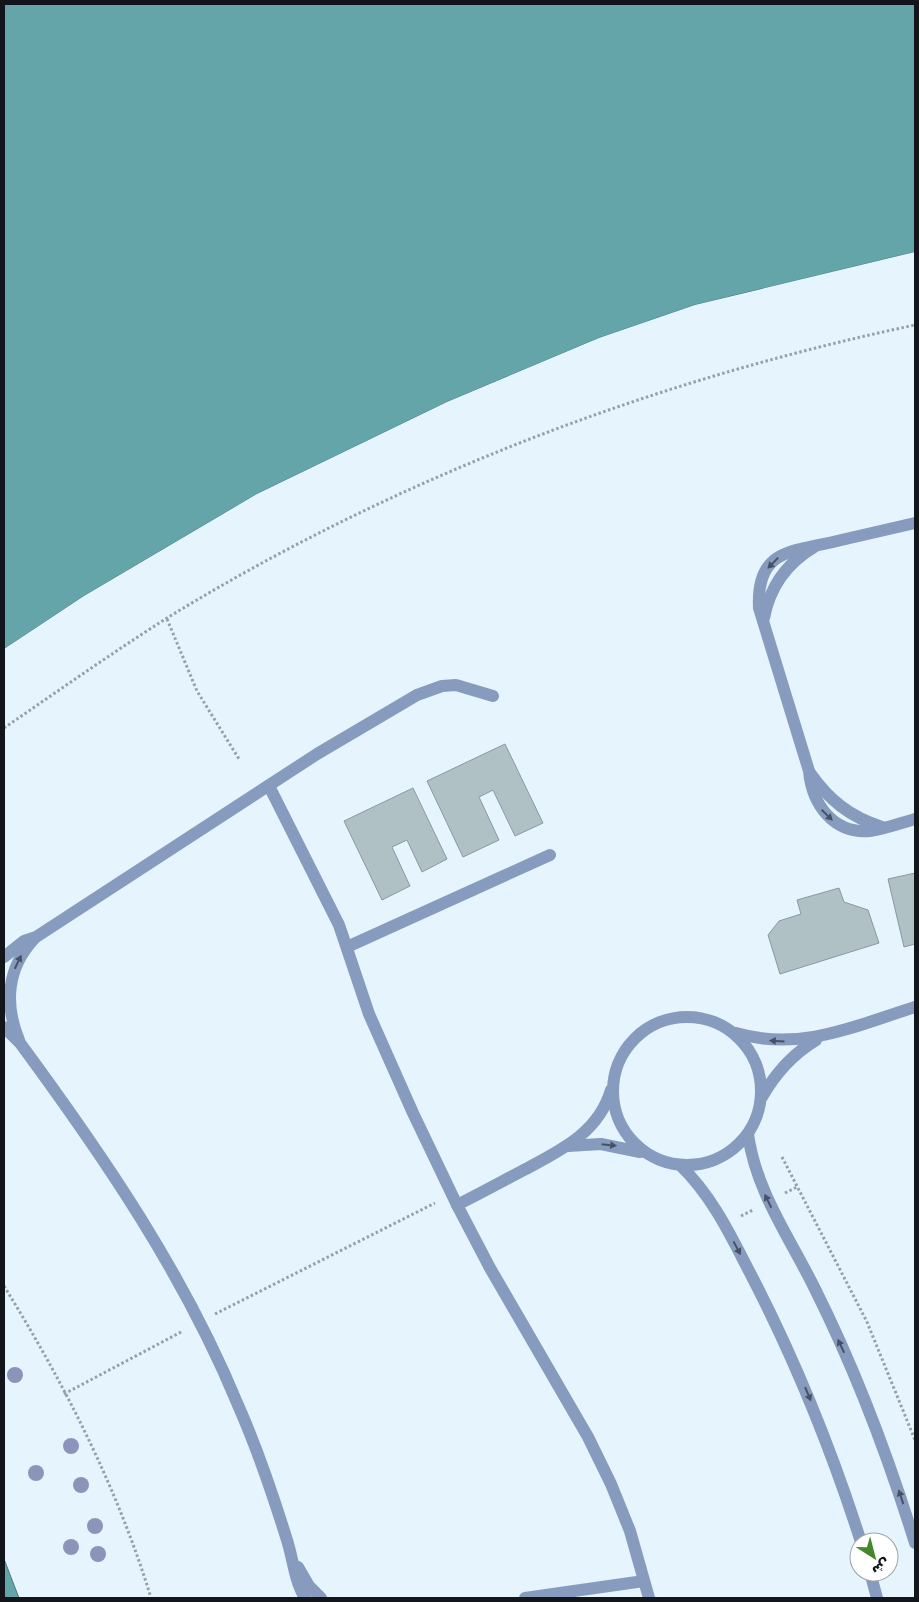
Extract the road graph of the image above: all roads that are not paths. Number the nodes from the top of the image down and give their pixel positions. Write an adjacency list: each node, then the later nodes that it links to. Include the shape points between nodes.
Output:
1 (915, 523): 4 (street, via 789,550 767,568 758,594 763,622 809,771 828,797 854,816 884,828)
2 (493, 696): 3 (street, via 456,686 429,689 366,723)
3 (269, 786): 6 (street); 7 (street)
4 (915, 819)
5 (550, 855): 7 (street)
6 (36, 937): 8 (street, via 24,941); 13 (street, one-way to 6, via 10,1015 10,987 19,960)
7 (348, 947): 20 (street, via 370,1014)
8 (4, 957)
9 (915, 1008): 12 (street)
10 (4, 1027): 13 (street)
11 (732, 1031): 12 (street, one-way to 11, via 767,1040); 14 (street, via 712,1021 690,1017 667,1019 646,1028 629,1043 618,1063); 15 (street, via 752,1054 758,1068)
12 (823, 1036): 15 (street, via 787,1062)
13 (20, 1043): 23 (street, via 118,1180 200,1322 245,1422)
14 (612, 1085): 17 (street, via 608,1099 592,1126); 18 (street, via 613,1106 620,1125 632,1142)
15 (761, 1098): 16 (street)
16 (748, 1134): 19 (street, via 718,1158 700,1164); 22 (street, one-way to 16, via 892,1469 856,1378 815,1289 768,1202 754,1169)
17 (568, 1146): 18 (street, one-way to 18, via 618,1145); 20 (street)
18 (648, 1155): 19 (street)
19 (680, 1165): 21 (street, one-way to 21, via 695,1179 716,1208 769,1309 810,1398)
20 (455, 1200): 24 (street, via 494,1276 588,1437 630,1532)
21 (858, 1532)
22 (915, 1543)
23 (294, 1560): 26 (street, via 299,1589); 27 (street, via 309,1586)
24 (644, 1581): 28 (street); 29 (street)
25 (873, 1582): 30 (street)
26 (305, 1598)
27 (321, 1598)
28 (525, 1598)
29 (649, 1598)
30 (877, 1598)

